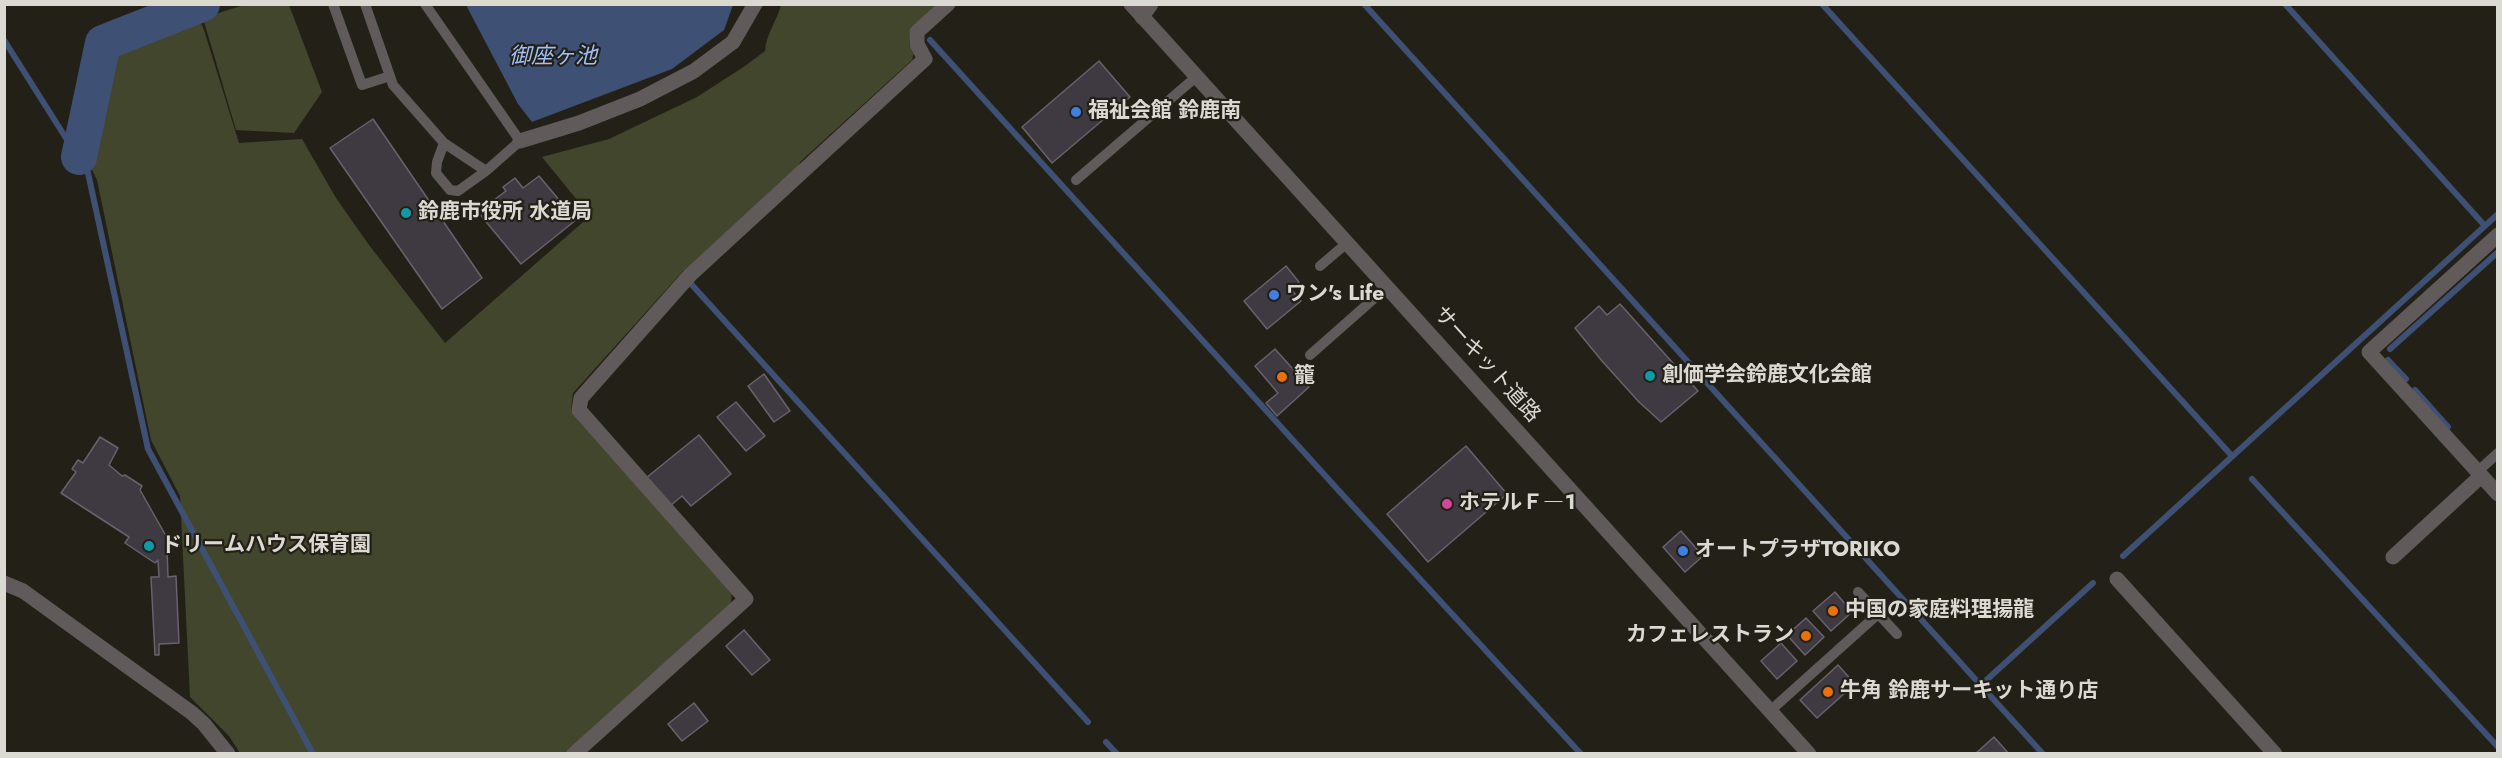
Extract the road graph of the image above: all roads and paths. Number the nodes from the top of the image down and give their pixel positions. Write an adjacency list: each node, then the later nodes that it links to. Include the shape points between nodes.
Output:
1 (333, 4): 8 (lane, via 362,85)
2 (365, 4): 8 (lane)
3 (425, 4): 10 (lane)
4 (756, 4): 10 (street, via 734,42 694,71 640,99)
5 (948, 4): 30 (street, via 917,32 917,44 925,59 690,275 581,398 579,410 746,599)
6 (1131, 4): 7 (street, サーキット道路)
7 (1147, 11): 9 (street, サーキット道路)
8 (390, 76): 11 (lane, via 393,85)
9 (1196, 77): 13 (lane); 15 (street, サーキット道路)
10 (520, 141): 12 (lane)
11 (444, 143): 12 (lane); 12 (lane, via 436,173 450,190 458,191)
12 (486, 171)
13 (1076, 180)
14 (2498, 235): 20 (street, via 2369,352)
15 (1347, 243): 16 (lane); 17 (street, サーキット道路)
16 (1320, 266)
17 (1387, 286): 18 (lane); 28 (street, サーキット道路)
18 (1310, 355)
19 (2498, 453): 20 (lane)
20 (2478, 475): 21 (street); 22 (street)
21 (2498, 494)
22 (2392, 557)
23 (2117, 579): 32 (street)
24 (4, 583): 29 (street, via 23,591 192,713)
25 (1858, 592): 26 (lane)
26 (1878, 614): 27 (lane); 28 (lane)
27 (1897, 634)
28 (1770, 711): 31 (street, サーキット道路)
29 (228, 753)
30 (574, 753)
31 (1809, 753)
32 (2275, 753)

